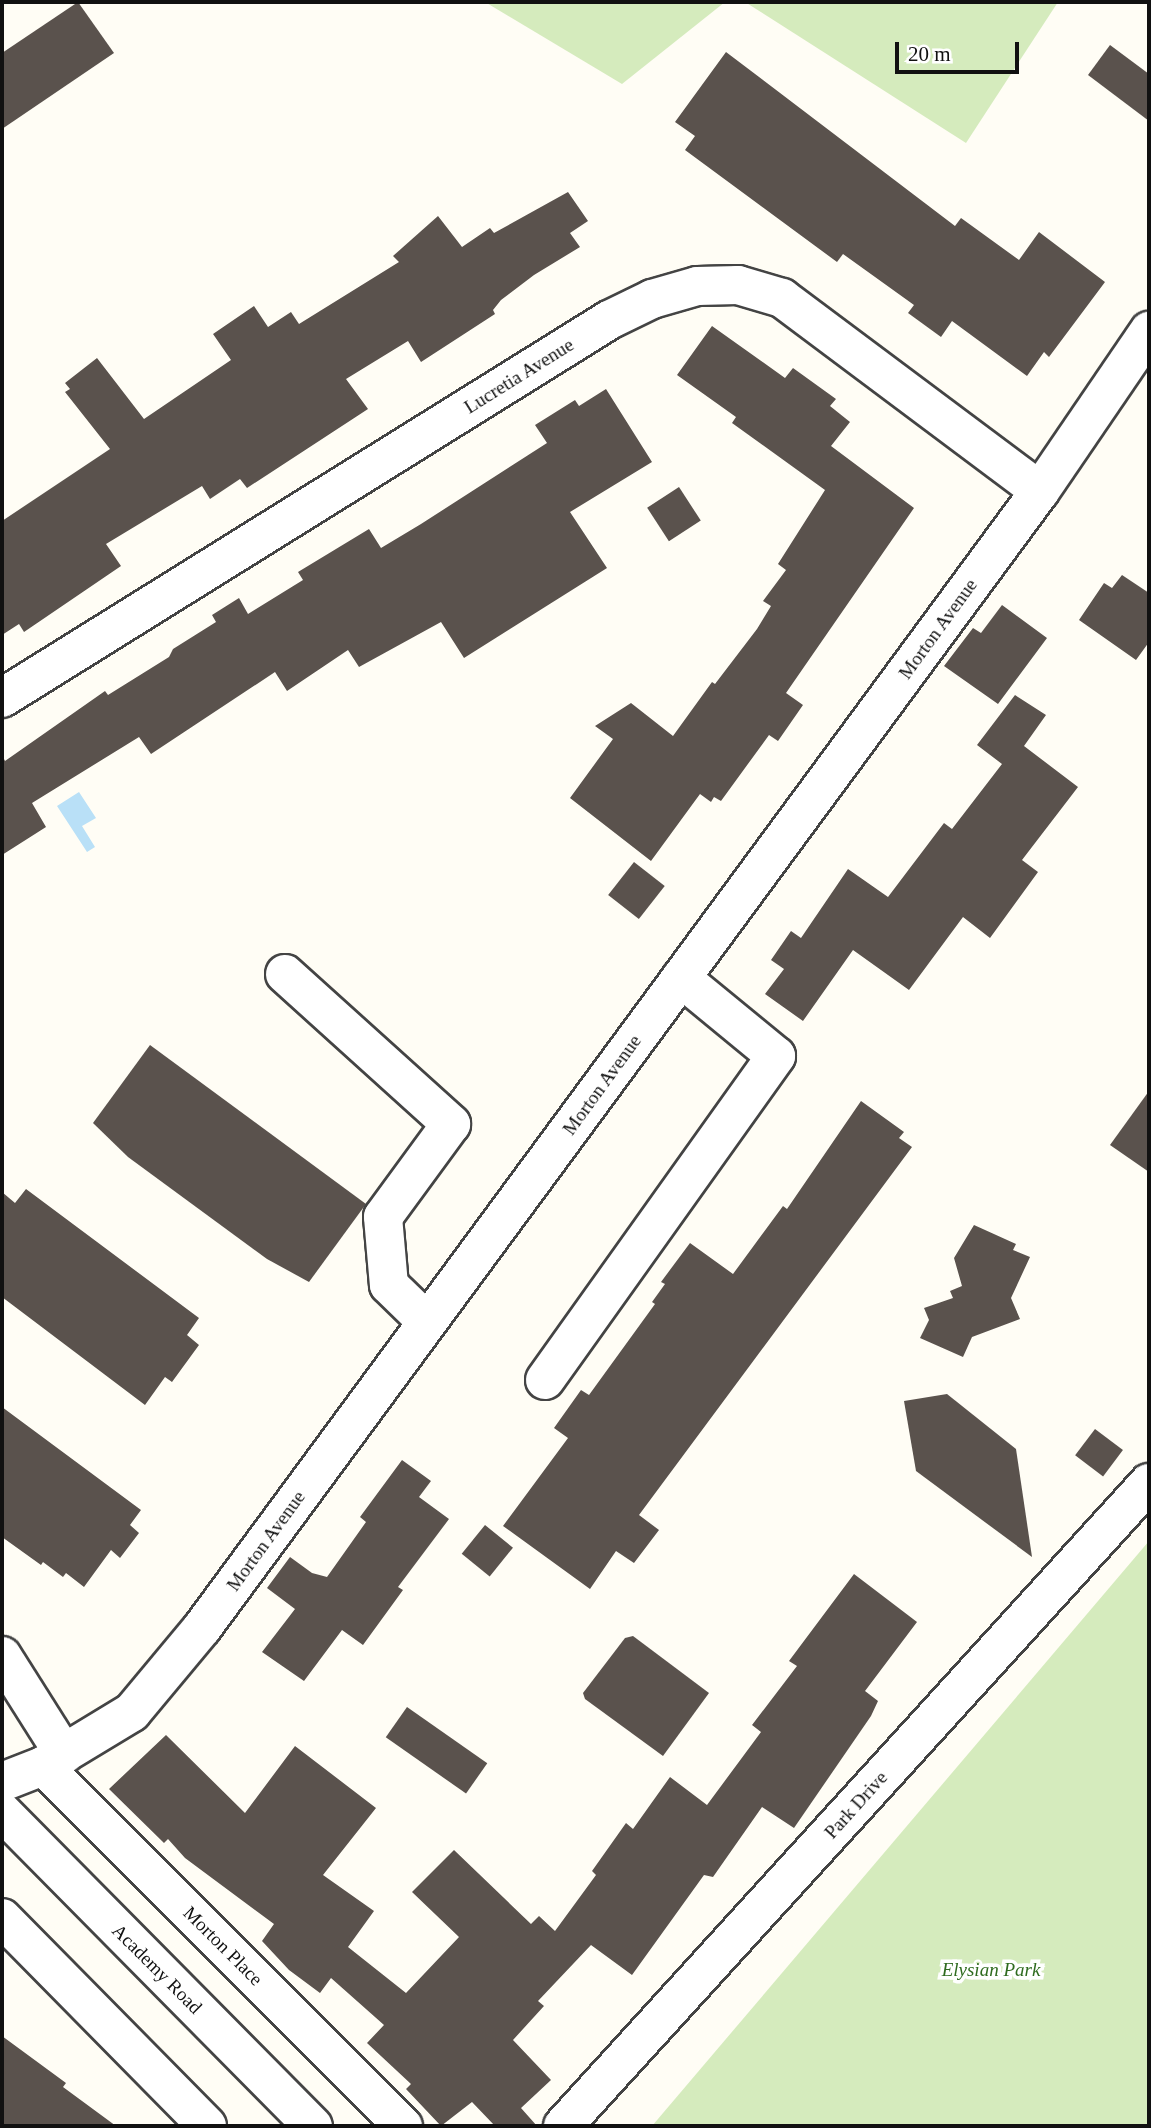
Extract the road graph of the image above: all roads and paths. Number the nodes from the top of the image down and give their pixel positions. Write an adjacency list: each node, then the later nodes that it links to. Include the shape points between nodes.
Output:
1 (1149, 331): 2 (street, Morton Avenue)
2 (1040, 491): 3 (street, Lucretia Avenue, via 782,298 738,285 697,286 652,299 609,320); 5 (street, Morton Avenue)
3 (2, 698)
4 (285, 974): 6 (street, via 451,1124 383,1217 389,1285)
5 (681, 978): 6 (street, Morton Avenue); 7 (street, via 776,1056)
6 (427, 1322): 10 (street, Morton Avenue, via 202,1628 132,1712)
7 (545, 1380)
8 (1149, 1483): 17 (street, Park Drive)
9 (2, 1656): 10 (street, Morton Place)
10 (54, 1760): 11 (street, Morton Avenue); 16 (street, Morton Place)
11 (2, 1782)
12 (2, 1812): 15 (street, Academy Road)
13 (2, 1918): 14 (street)
14 (207, 2126)
15 (313, 2126)
16 (403, 2126)
17 (563, 2126)

